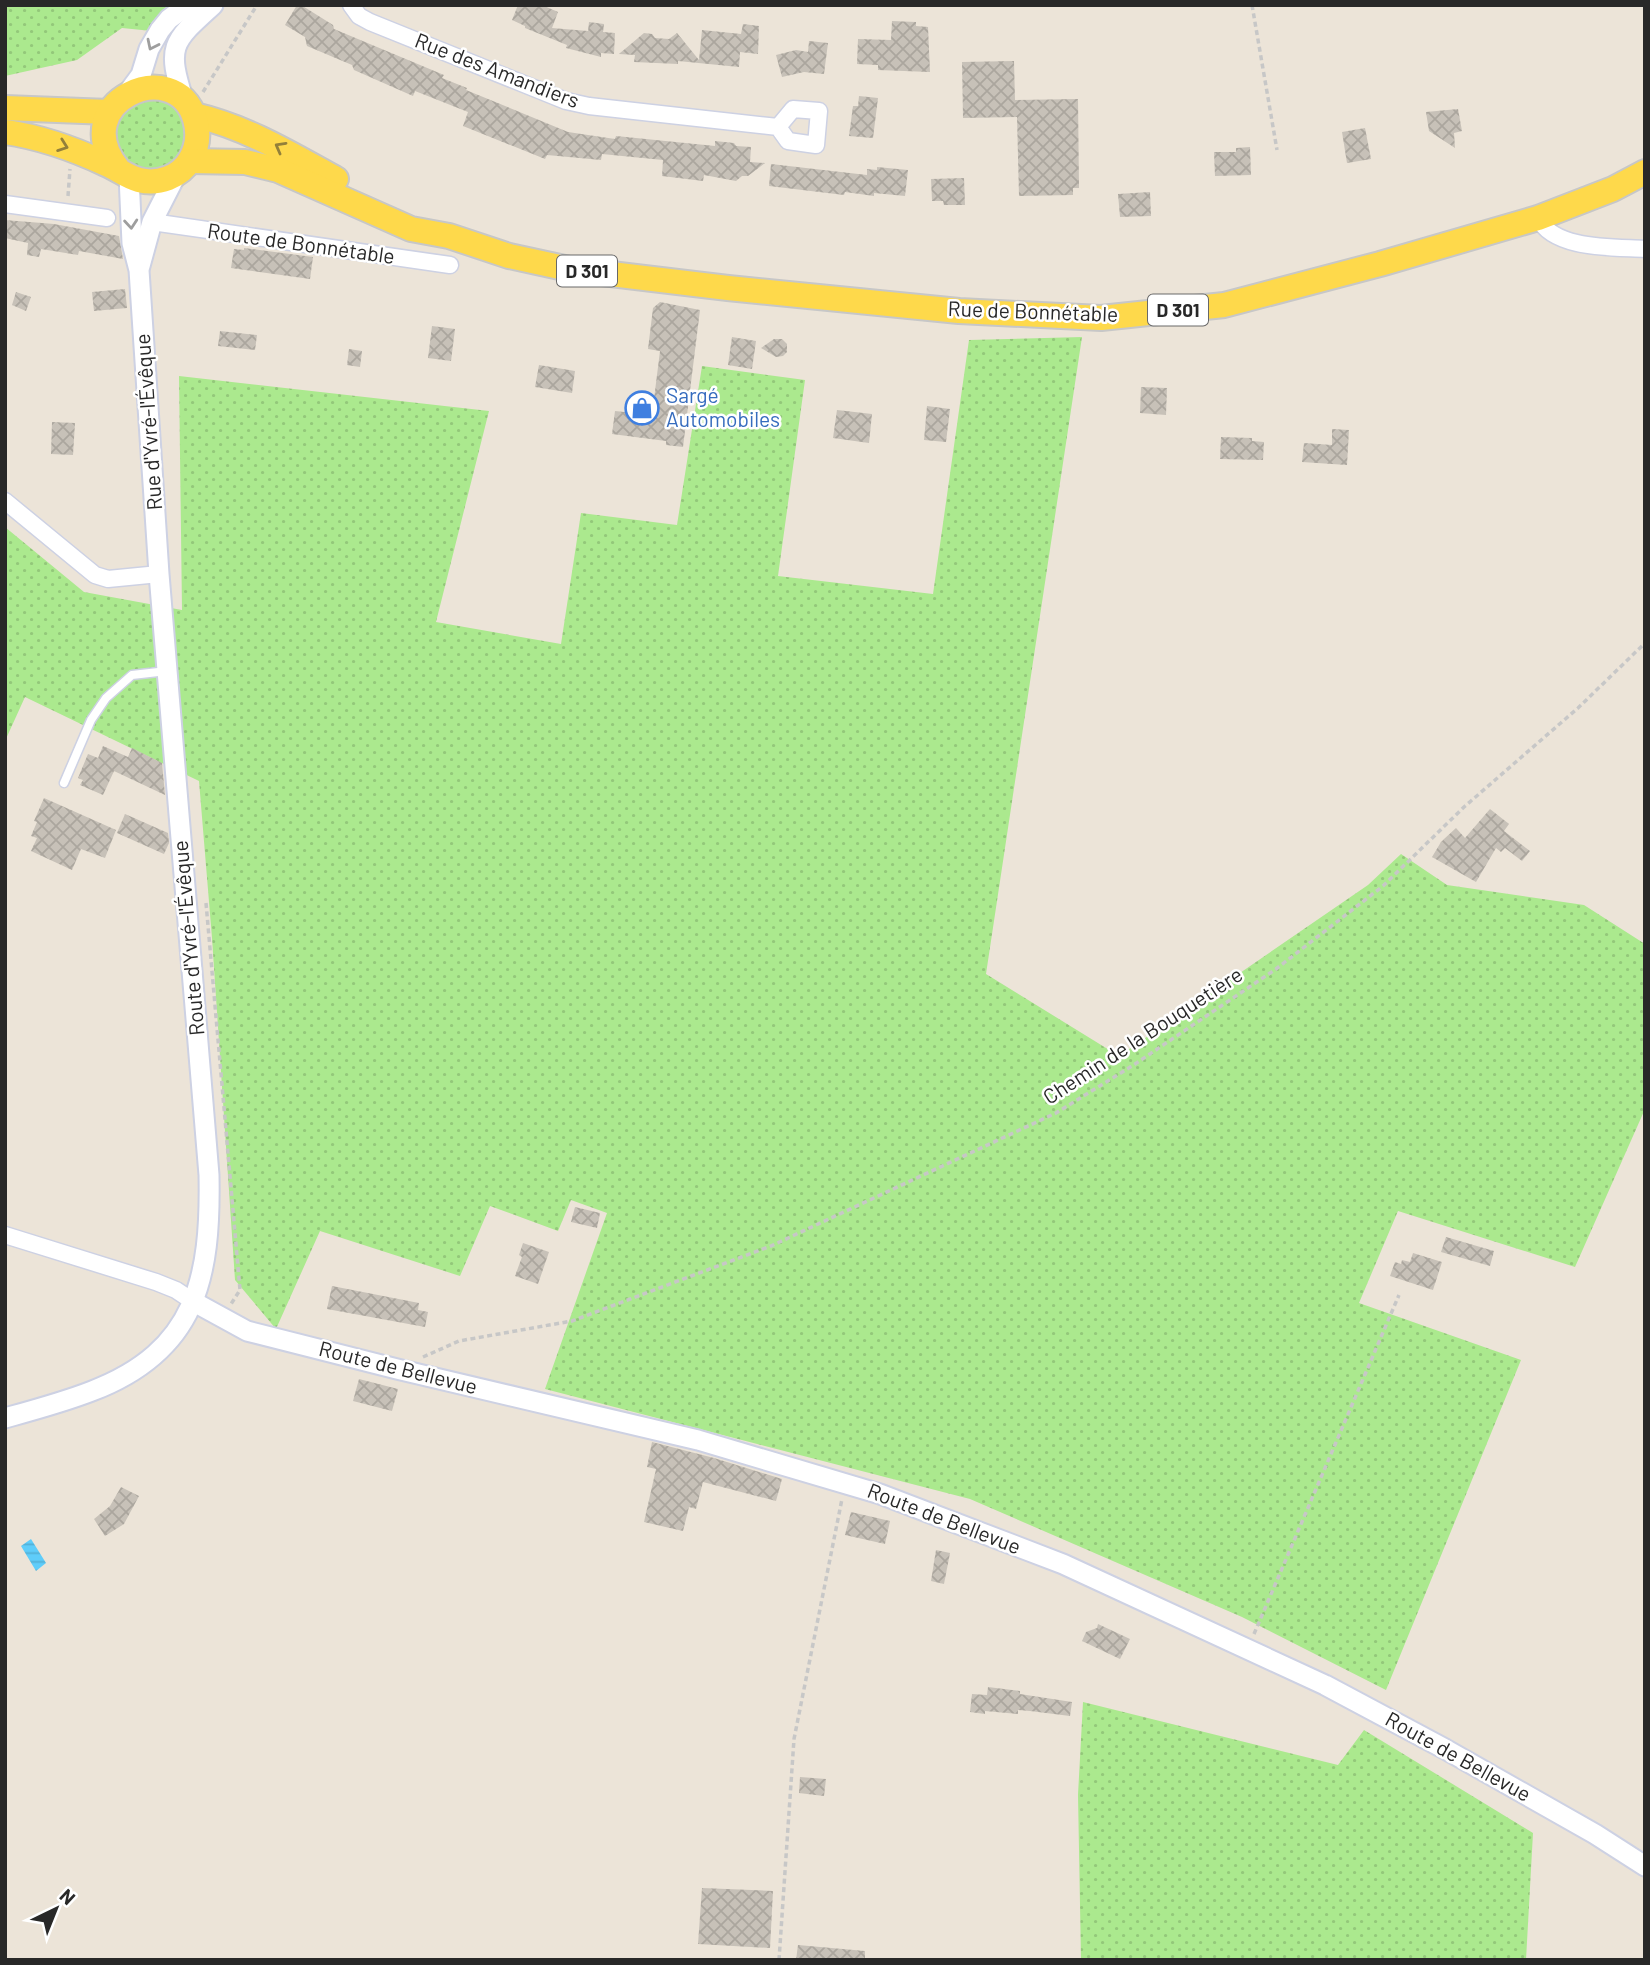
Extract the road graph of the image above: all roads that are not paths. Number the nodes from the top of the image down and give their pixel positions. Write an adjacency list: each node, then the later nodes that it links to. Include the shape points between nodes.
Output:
1 (188, 5): 4 (street, one-way to 4, via 160,30 141,75)
2 (213, 5): 5 (street, via 180,36 173,54 177,80)
3 (351, 5): 8 (street, Rue des Amandiers, via 370,22 566,101)
4 (127, 93): 5 (main road, via 163,89); 7 (main road)
5 (192, 105): 10 (main road, via 196,146); 17 (main road, D 301, one-way to 5)
6 (5, 108): 7 (main road)
7 (109, 112): 11 (main road, via 103,136 110,159)
8 (778, 127)
9 (5, 132): 11 (main road, one-way to 11, via 49,141)
10 (183, 168): 11 (main road, via 153,182); 16 (street); 17 (main road, D 301, via 246,162 278,170 411,229)
11 (123, 173): 20 (street, one-way to 20)
12 (1645, 173): 15 (main road, Rue de Bonnétable / D 301)
13 (5, 204): 14 (street)
14 (107, 218)
15 (1538, 218): 17 (main road, Rue de Bonnétable / D 301, via 1224,305 1101,318 959,311 569,269); 18 (street, via 1542,228 1567,241)
16 (152, 222): 19 (street, Route de Bonnétable); 20 (street)
17 (449, 236)
18 (1645, 249)
19 (450, 264)
20 (139, 270): 22 (street, Rue d'Yvré-l'Évêque)
21 (5, 501): 22 (street, via 95,576)
22 (159, 574): 23 (street, Route d'Yvré-l'Évêque)
23 (167, 671): 24 (lane, via 132,675 106,698 91,720); 26 (street, Route d'Yvré-l'Évêque, via 210,1215 207,1253)
24 (64, 783)
25 (5, 1235): 26 (street, via 156,1282)
26 (194, 1302): 27 (street, Route d'Yvré-l'Évêque, via 173,1337 138,1368 92,1391); 28 (street, Route de Bellevue, via 247,1331 698,1440 846,1483 1063,1564 1325,1685)
27 (5, 1418)
28 (1645, 1866)

